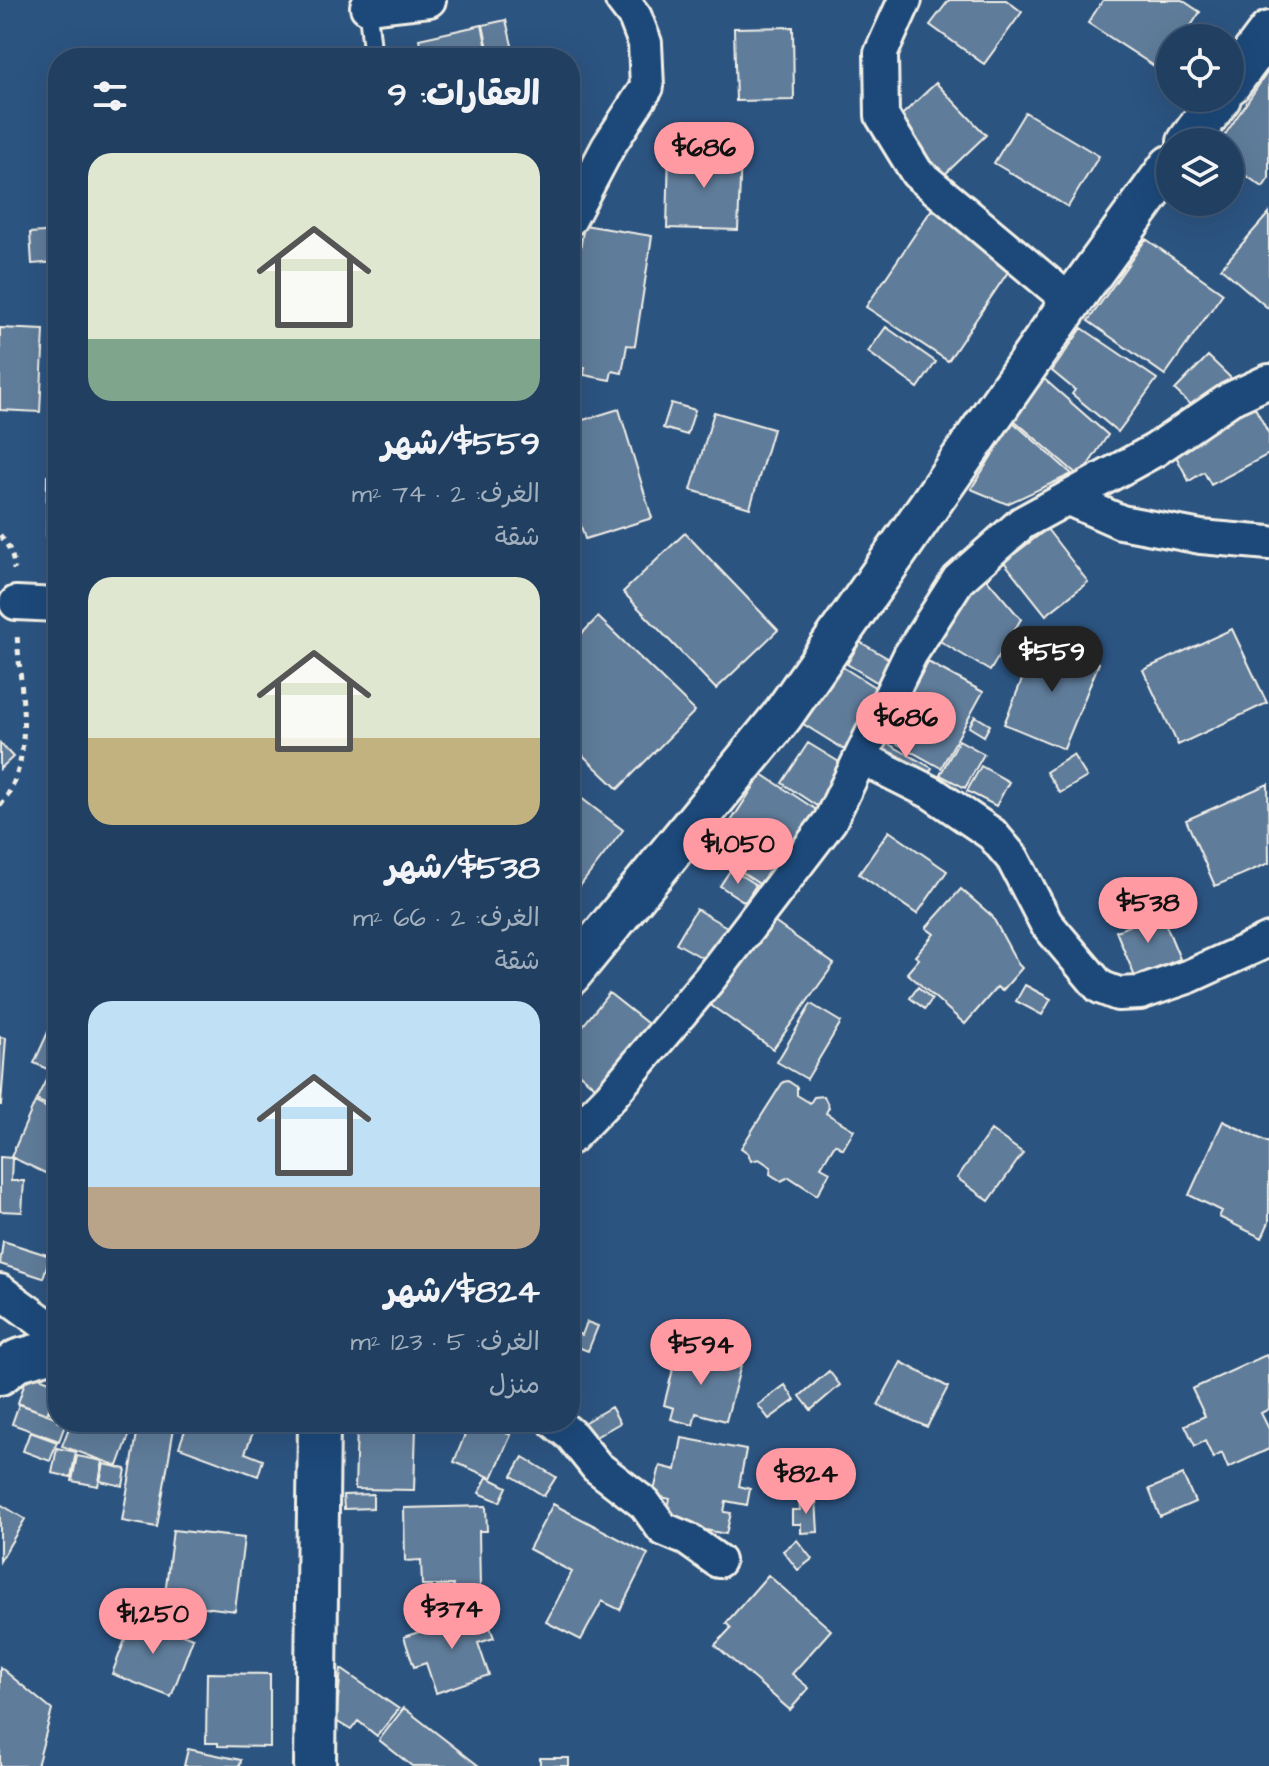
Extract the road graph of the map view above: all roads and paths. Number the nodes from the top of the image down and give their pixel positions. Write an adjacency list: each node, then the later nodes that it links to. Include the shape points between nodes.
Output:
1 (429, 0): 4 (street)
2 (622, 0): 9 (street, via 645,43 647,87)
3 (905, 0): 10 (street, via 881,53 882,116 917,173)
4 (367, 4): 6 (lane)
5 (1269, 32): 7 (street)
6 (372, 48)
7 (1244, 65)
8 (1156, 185): 10 (street)
9 (580, 200)
10 (1071, 302): 20 (street, via 782,716)
11 (1269, 381): 12 (street, via 1230,399)
12 (1069, 499): 14 (street, via 1121,522); 17 (street, via 1022,523 958,580 910,655)
13 (0, 535): 15 (path, via 14,559)
14 (1269, 543)
15 (16, 603): 16 (street); 18 (path, via 23,749 16,778)
16 (48, 605)
17 (862, 758): 19 (street, via 920,785 992,834 1013,859 1046,923 1100,987 1118,994 1140,993); 21 (street, via 822,832 710,978)
18 (0, 806)
19 (1269, 940)
20 (580, 963)
21 (580, 1128)
22 (0, 1291): 23 (street)
23 (48, 1326)
24 (48, 1336): 25 (street)
25 (0, 1374)
26 (319, 1432): 29 (street)
27 (567, 1432): 28 (street, via 597,1467 645,1504 663,1529)
28 (718, 1561)
29 (315, 1766)

